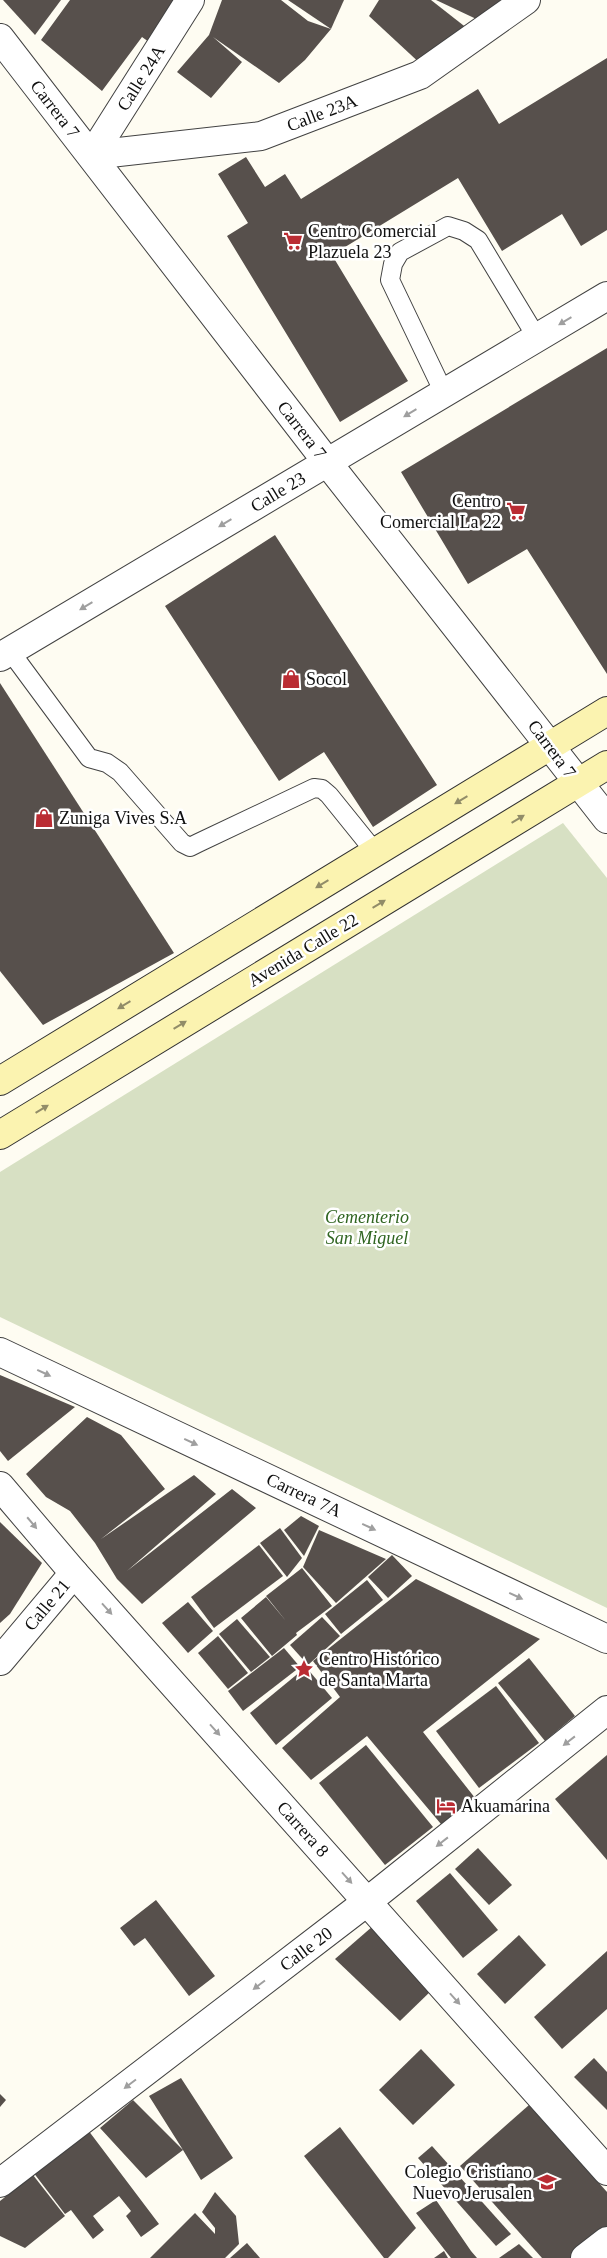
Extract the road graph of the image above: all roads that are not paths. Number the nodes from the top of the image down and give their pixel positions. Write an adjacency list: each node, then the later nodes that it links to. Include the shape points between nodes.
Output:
1 (190, 0): 4 (street, Calle 24A)
2 (526, 0): 4 (street, Calle 23A, via 420,75 261,136)
3 (0, 38): 4 (street, Carrera 7)
4 (92, 155): 8 (street, Carrera 7)
5 (607, 296): 6 (street, Calle 23, one-way to 6)
6 (537, 338): 7 (street, Calle 23); 7 (lane, via 478,240 464,231 448,226 400,252 393,264 390,280)
7 (444, 393): 8 (street, Calle 23, one-way to 8)
8 (327, 462): 9 (street, Calle 23, one-way to 9); 11 (street, Carrera 7)
9 (5, 654): 15 (lane, via 90,758 107,763 120,772 182,843 190,847 314,788 329,795)
10 (607, 711): 11 (main road)
11 (550, 745): 13 (street, Carrera 7); 15 (main road, one-way to 15)
12 (607, 765): 13 (main road, Avenida Calle 22)
13 (578, 782): 14 (street, Carrera 7); 17 (main road, Avenida Calle 22, one-way to 13)
14 (607, 820)
15 (375, 852): 16 (main road, one-way to 16)
16 (0, 1081)
17 (0, 1135)
18 (0, 1352): 21 (street, Carrera 7A, one-way to 21)
19 (0, 1486): 20 (street, Carrera 8, one-way to 20)
20 (74, 1573): 22 (street, Calle 21); 24 (street, Carrera 8, one-way to 24)
21 (607, 1639)
22 (0, 1661)
23 (607, 1710): 24 (street, Calle 20, one-way to 24)
24 (368, 1901): 25 (street, Carrera 8, one-way to 25); 26 (street, Calle 20, one-way to 26)
25 (607, 2171)
26 (0, 2183)
27 (607, 2241): 28 (street)
28 (585, 2258)

